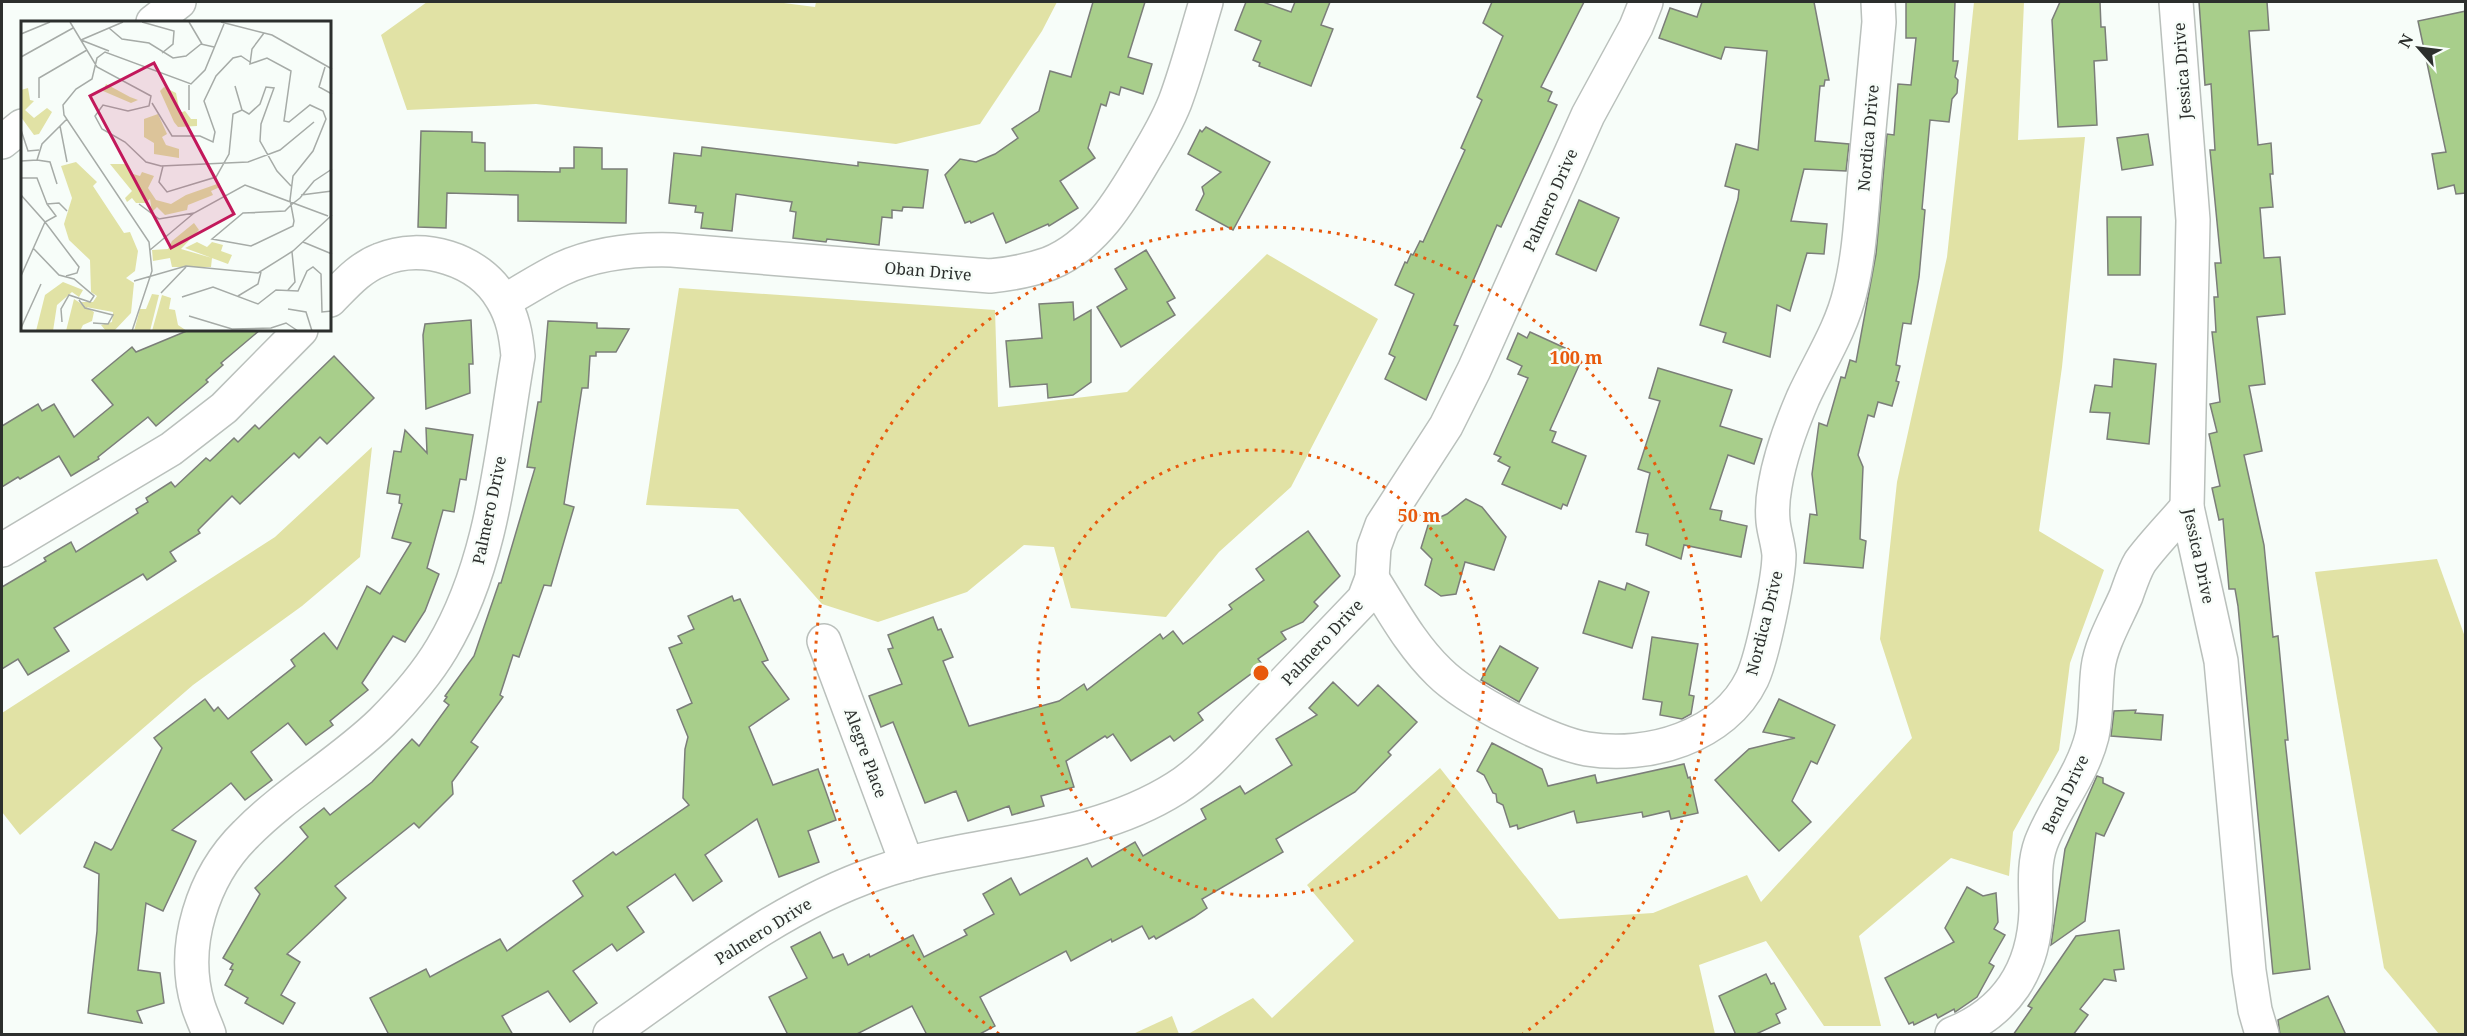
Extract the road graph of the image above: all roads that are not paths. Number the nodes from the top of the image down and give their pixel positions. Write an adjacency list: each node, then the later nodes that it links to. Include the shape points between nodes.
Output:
1 (179, 2): 6 (street)
2 (1206, 2): 10 (street, Oban Drive, via 1175,102 1127,189 1101,226 1075,249 1049,263 1019,273 990,276 641,249 602,255 562,268)
3 (1646, 2): 14 (street, Palmero Drive, via 1588,115 1446,426 1382,525 1374,548)
4 (1878, 2): 14 (street, Nordica Drive, via 1880,22 1858,249 1850,293 1837,331 1785,444 1772,518 1779,570 1755,669 1738,702 1719,721 1655,748 1599,750 1554,739 1472,698 1441,674 1416,648)
5 (2176, 2): 12 (street, Jessica Drive, via 2193,220)
6 (154, 21)
7 (21, 127): 8 (street)
8 (2, 142)
9 (332, 298): 10 (street, Palmero Drive, via 356,274 380,260 416,253 460,262 484,277)
10 (504, 301): 17 (street, Palmero Drive, via 515,327 518,356 484,548 465,603 416,685 381,723 246,833 220,866 196,924 192,963 197,1003)
11 (299, 332): 13 (street, via 224,408 171,449)
12 (2187, 507): 19 (street, Bend Drive, via 2139,564 2103,649 2091,736 2077,778 2040,845 2035,877 2035,934 2029,958 2017,984 1997,1008); 20 (street, Jessica Drive, via 2221,661 2249,971)
13 (2, 550)
14 (1372, 578): 16 (street, Palmero Drive, via 1364,599 1207,763 1177,787 1136,811 1096,825)
15 (824, 641): 16 (street, Alegre Place)
16 (907, 864): 18 (street, Palmero Drive, via 817,897 770,923)
17 (209, 1035)
18 (610, 1035)
19 (1952, 1035)
20 (2262, 1035)

